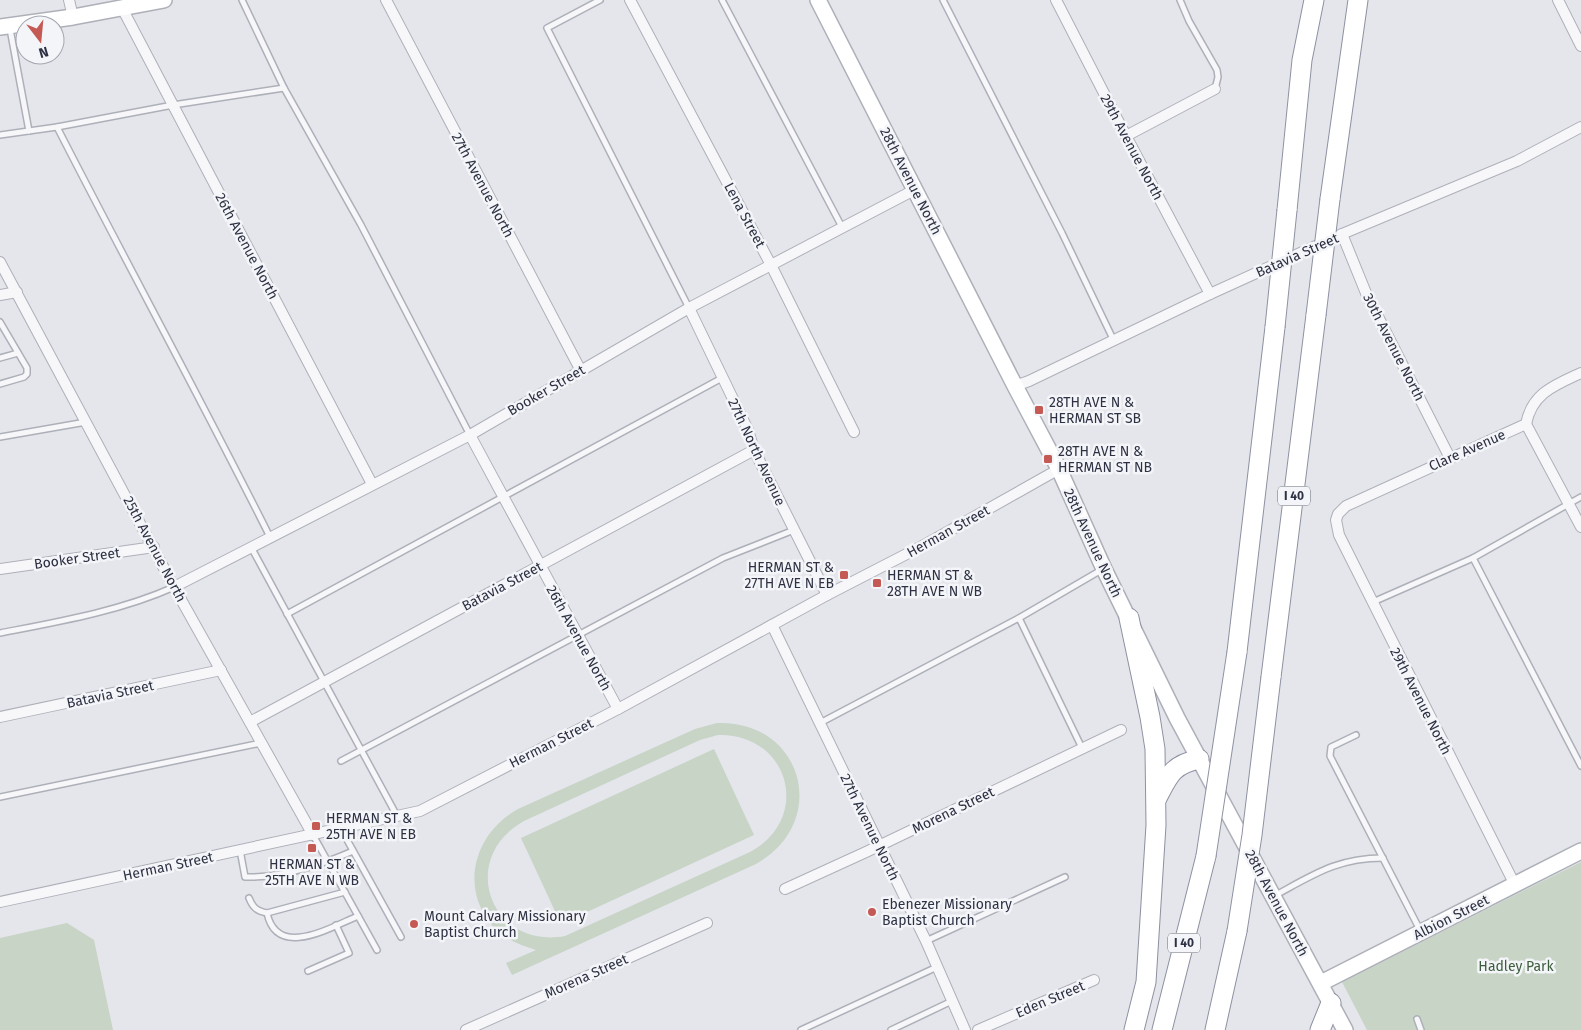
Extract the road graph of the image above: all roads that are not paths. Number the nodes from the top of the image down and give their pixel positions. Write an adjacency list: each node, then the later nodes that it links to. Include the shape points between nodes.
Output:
1 (69, 0): 16 (street)
2 (164, 0): 15 (main road)
3 (242, 0): 19 (lane)
4 (386, 0): 40 (street, 27th Avenue North)
5 (600, 0): 35 (lane, via 547,28)
6 (630, 0): 31 (street, Lena Street)
7 (722, 0): 28 (lane)
8 (818, 0): 27 (main road, 28th Avenue North)
9 (943, 0): 37 (lane)
10 (1056, 0): 26 (street, 29th Avenue North)
11 (1180, 0): 20 (lane, via 1217,70)
12 (1314, 0): 129 (highway, I 40, bridge, via 1302,60 1237,652 1206,856)
13 (1358, 0): 130 (highway, I 40, bridge, via 1330,199 1252,835)
14 (1558, 0): 18 (street)
15 (122, 8): 16 (main road); 21 (street, 26th Avenue North)
16 (73, 18): 17 (main road)
17 (5, 27): 24 (lane)
18 (1581, 46)
19 (284, 88): 21 (lane); 48 (lane, via 361,225)
20 (1215, 89): 26 (street)
21 (173, 105): 22 (lane); 53 (street, 26th Avenue North)
22 (57, 127): 24 (lane); 60 (lane)
23 (1581, 127): 29 (street, Batavia Street, via 1517,162)
24 (29, 131): 25 (lane)
25 (0, 135)
26 (1126, 136): 33 (street, 29th Avenue North)
27 (916, 189): 28 (street, Booker Street); 44 (main road, 28th Avenue North)
28 (842, 228): 31 (street, Booker Street)
29 (1342, 234): 33 (street, Batavia Street); 51 (street, 30th Avenue North, via 1366,294)
30 (0, 262): 32 (street, 25th Avenue North)
31 (771, 264): 35 (street, Booker Street); 47 (street, Lena Street)
32 (16, 292): 34 (street); 45 (street, 25th Avenue North)
33 (1210, 294): 37 (street, Batavia Street)
34 (0, 295)
35 (688, 308): 40 (street, Booker Street); 42 (street, 27th North Avenue)
36 (1, 324): 38 (lane)
37 (1114, 341): 44 (street, Batavia Street)
38 (18, 353): 39 (lane); 43 (lane, via 27,374)
39 (0, 358)
40 (580, 370): 48 (street, Booker Street)
41 (1581, 373): 46 (street, via 1538,397 1529,410)
42 (723, 378): 50 (street, 27th North Avenue); 55 (lane)
43 (0, 384)
44 (1015, 386): 52 (main road, 28th Avenue North)
45 (86, 422): 49 (lane); 61 (street, 25th Avenue North)
46 (1526, 424): 51 (street, Clare Avenue); 56 (street)
47 (854, 432)
48 (470, 435): 53 (street, Booker Street); 55 (street, 26th Avenue North)
49 (0, 437)
50 (754, 450): 59 (street, 27th North Avenue); 64 (street, Batavia Street)
51 (1450, 458): 57 (street, Clare Avenue, via 1346,506)
52 (1059, 469): 66 (main road, 28th Avenue North); 68 (street, Herman Street)
53 (372, 484): 60 (street, Booker Street)
54 (1581, 497): 56 (lane)
55 (504, 498): 64 (street, 26th Avenue North); 70 (lane)
56 (1569, 503): 58 (street); 63 (lane)
57 (1338, 514): 69 (street, 29th Avenue North, via 1336,525 1339,535)
58 (1581, 527)
59 (794, 529): 68 (street, 27th North Avenue); 75 (lane, via 723,558)
60 (270, 537): 62 (street, Booker Street)
61 (154, 547): 65 (street, Booker Street); 67 (street, 25th Avenue North)
62 (250, 547): 67 (street, Booker Street); 70 (lane)
63 (1473, 558): 69 (lane); 89 (lane)
64 (540, 565): 75 (street, 26th Avenue North); 77 (street, Batavia Street)
65 (0, 569)
66 (1104, 569): 71 (lane); 72 (main road, 28th Avenue North)
67 (174, 586): 74 (lane, via 154,596 58,622); 76 (street, 25th Avenue North)
68 (827, 595): 73 (street, Herman Street)
69 (1371, 602): 102 (street, 29th Avenue North)
70 (287, 614): 77 (lane)
71 (1019, 618): 81 (lane); 85 (lane)
72 (1129, 618): 87 (main road, 28th Avenue North); 91 (highway, via 1155,749)
73 (772, 625): 78 (street, Herman Street); 81 (street, 27th Avenue North)
74 (0, 633)
75 (577, 634): 78 (street, 26th Avenue North); 86 (lane)
76 (220, 670): 79 (street, Batavia Street); 80 (street, 25th Avenue North)
77 (324, 682): 80 (street, Batavia Street); 86 (lane)
78 (618, 709): 92 (street, Herman Street, via 420,811)
79 (0, 717)
80 (250, 722): 84 (street, 25th Avenue North)
81 (820, 723): 95 (street, 27th Avenue North)
82 (1121, 730): 85 (street, Morena Street)
83 (1356, 735): 99 (lane, via 1331,747 1330,756)
84 (261, 743): 90 (lane); 94 (street, 25th Avenue North)
85 (1082, 748): 95 (street, Morena Street)
86 (361, 749): 88 (lane); 92 (lane)
87 (1199, 759): 91 (highway, via 1184,762 1170,774); 105 (main road, 28th Avenue North)
88 (341, 761)
89 (1581, 766)
90 (0, 797)
91 (1156, 800): 128 (highway, via 1146,982)
92 (398, 816): 93 (street, Herman Street)
93 (342, 829): 94 (street, Herman Street); 97 (lane)
94 (313, 835): 96 (street, Herman Street); 100 (lane)
95 (880, 845): 103 (street, Morena Street); 114 (street, 27th Avenue North)
96 (240, 850): 100 (lane, via 245,879); 107 (street, Herman Street)
97 (353, 850): 100 (lane); 113 (lane)
98 (1581, 852): 102 (main road, Albion Street)
99 (1383, 858): 105 (lane, via 1364,858 1329,867); 112 (lane)
100 (328, 862): 104 (lane)
101 (1065, 877): 114 (lane)
102 (1515, 885): 112 (main road, Albion Street)
103 (785, 889)
104 (345, 892): 108 (lane); 109 (lane)
105 (1274, 897): 119 (main road, 28th Avenue North)
106 (249, 898): 108 (lane, via 257,911)
107 (0, 902)
108 (267, 913): 111 (lane, via 274,930 295,938 305,938)
109 (358, 916): 111 (lane); 115 (lane)
110 (707, 923): 123 (street, Morena Street)
111 (336, 925): 117 (lane, via 349,953)
112 (1421, 932): 119 (main road, Albion Street)
113 (401, 938)
114 (926, 941): 116 (street, 27th Avenue North)
115 (377, 950)
116 (937, 967): 120 (street, 27th Avenue North); 124 (lane)
117 (308, 971)
118 (1094, 980): 127 (street, Eden Street)
119 (1320, 983): 121 (main road, 28th Avenue North)
120 (952, 1001): 125 (lane); 126 (street, 27th Avenue North)
121 (1331, 1003): 131 (highway); 132 (main road, 28th Avenue North)
122 (1418, 1019): 133 (lane)
123 (466, 1030)
124 (801, 1030)
125 (891, 1030)
126 (965, 1030)
127 (978, 1030)
128 (1134, 1030)
129 (1162, 1030)
130 (1215, 1030)
131 (1320, 1030)
132 (1345, 1030)
133 (1421, 1030)

